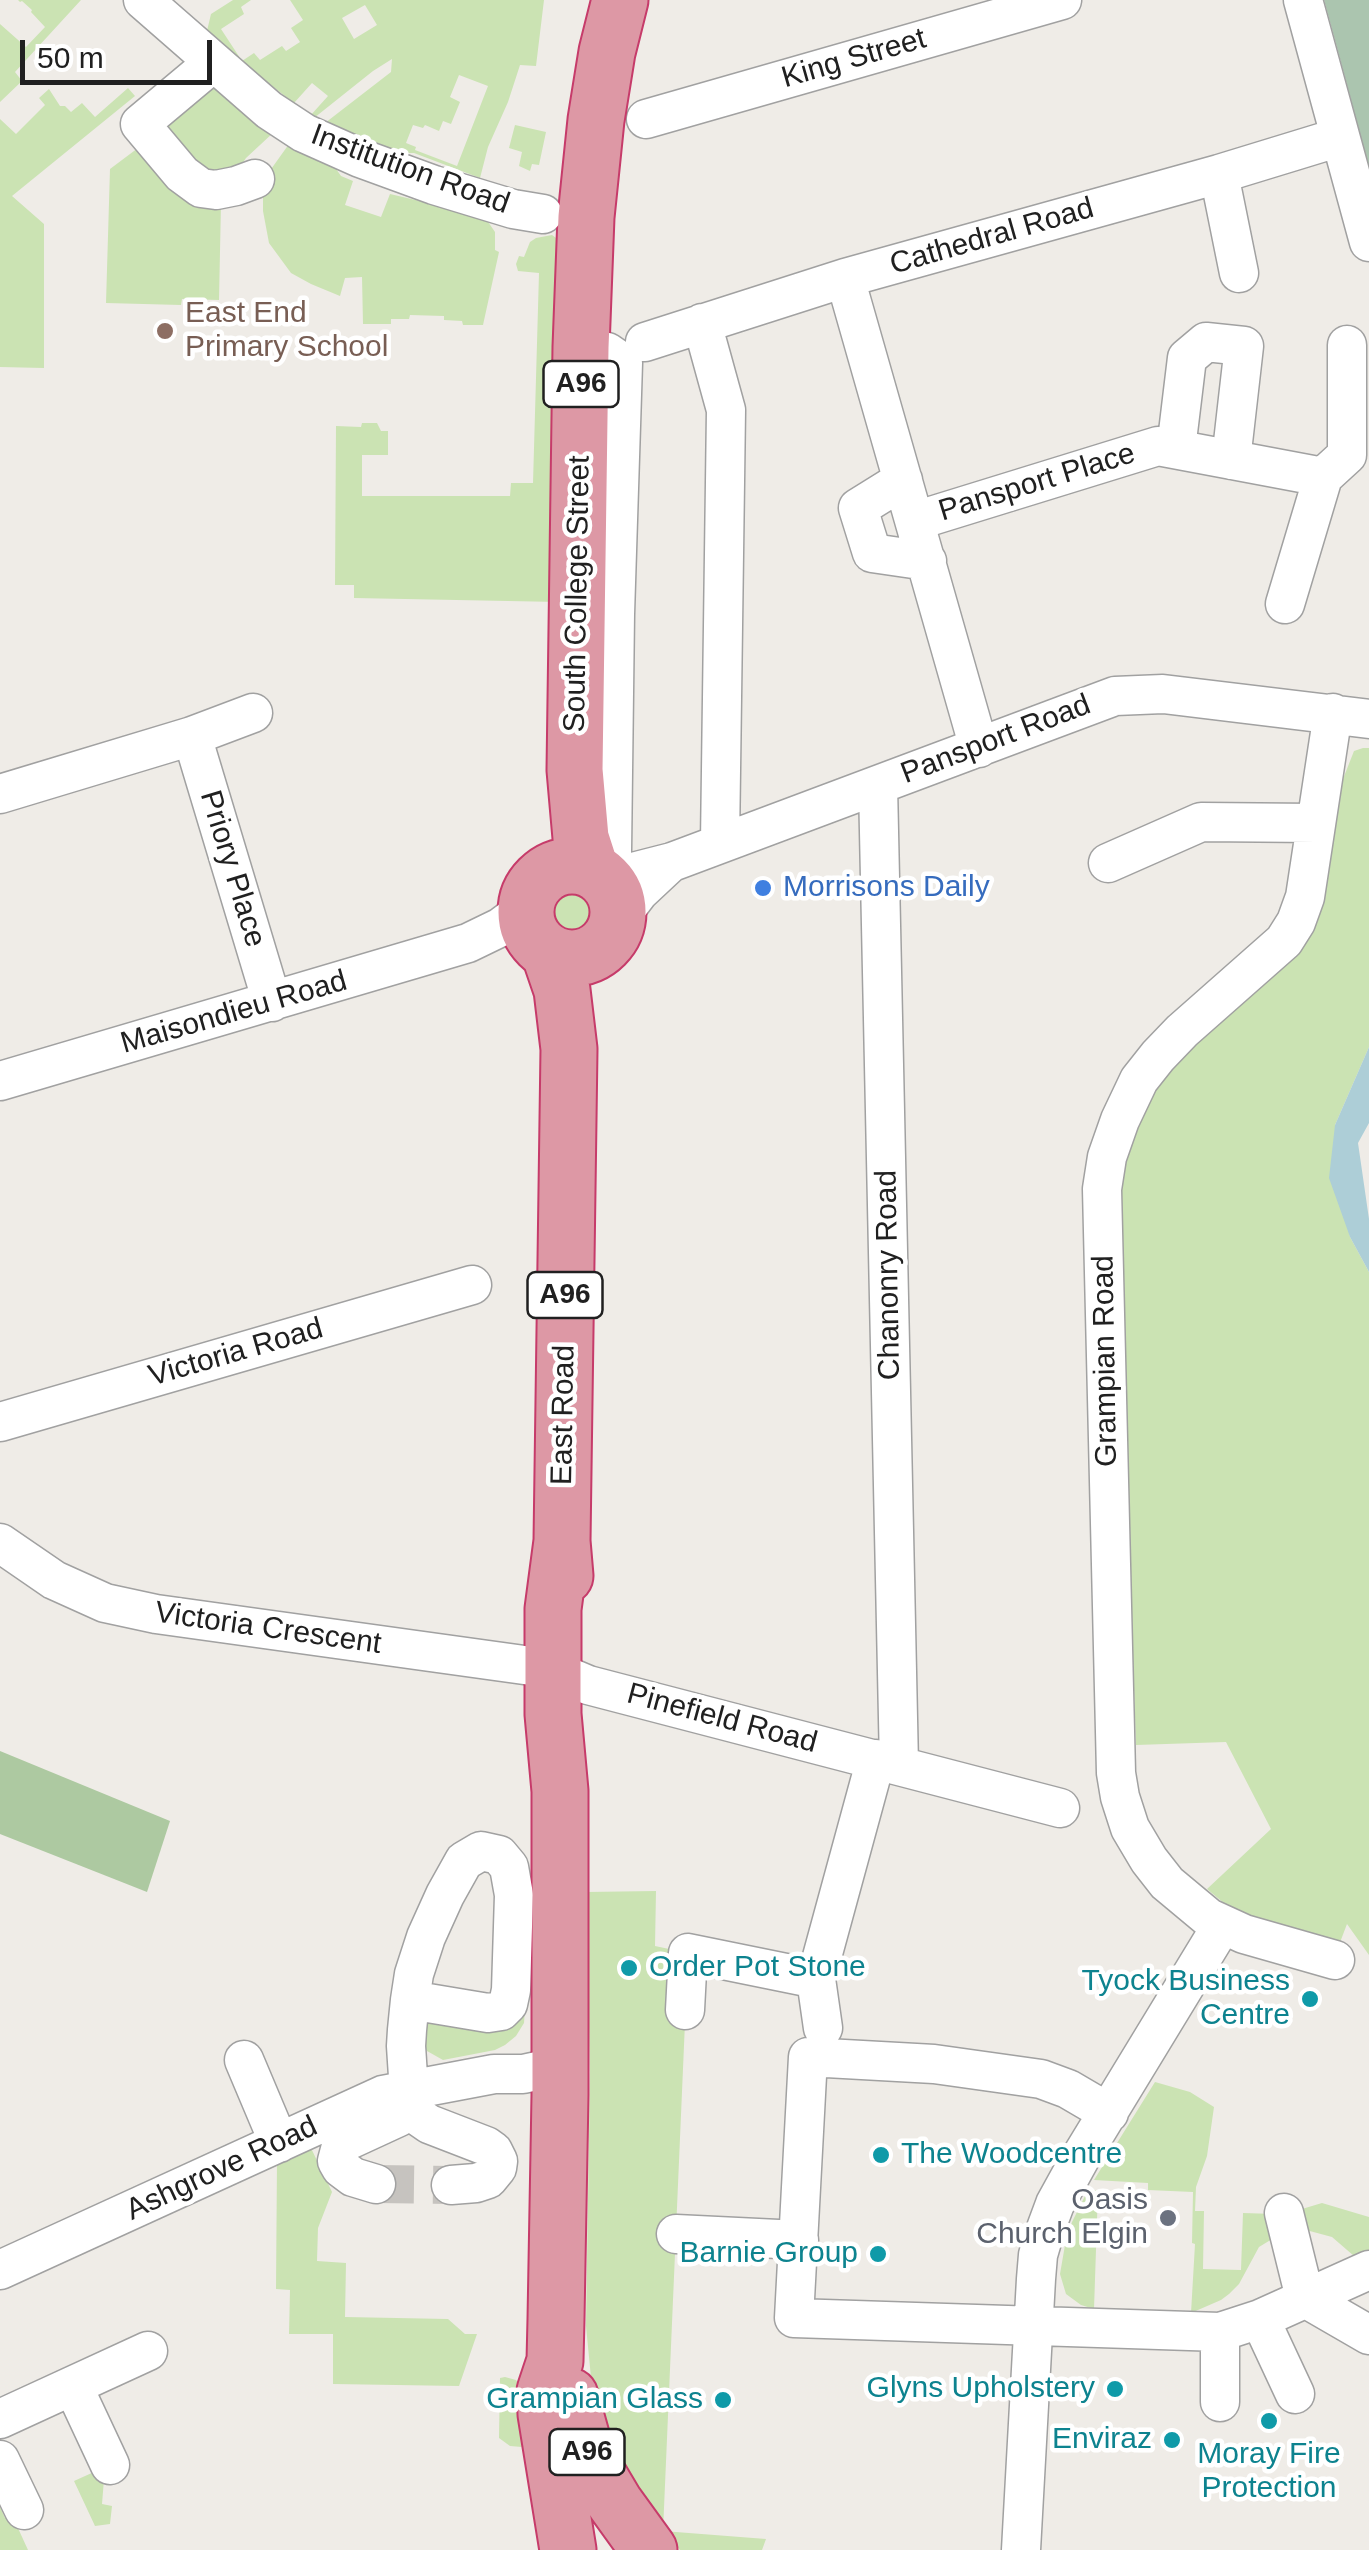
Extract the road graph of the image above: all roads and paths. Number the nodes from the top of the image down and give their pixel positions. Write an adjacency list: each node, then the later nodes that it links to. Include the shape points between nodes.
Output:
1 (620, 0): 17 (highway, South College Street / A96, via 596,120)
2 (1062, 0): 6 (street, King Street)
3 (1303, 0): 7 (street)
4 (166, 6): 5 (street, Institution Road)
5 (214, 62): 9 (street, via 140,124 202,188); 10 (street, Institution Road, via 289,124 332,146 483,201)
6 (646, 119)
7 (1340, 137): 8 (street, Cathedral Road); 11 (street)
8 (1219, 174): 12 (street); 13 (street, Cathedral Road)
9 (255, 179)
10 (543, 214)
11 (1369, 242)
12 (1239, 273)
13 (845, 278): 14 (street, Cathedral Road); 21 (street, Pansport Place)
14 (702, 323): 15 (street, Cathedral Road); 32 (street, via 726,410)
15 (645, 342)
16 (1347, 345): 20 (street, via 1348,455)
17 (582, 346): 34 (highway, South College Street / A96, via 575,770 582,838); 34 (street, via 623,363 612,852)
18 (1167, 448): 19 (street); 19 (street, via 1186,358 1206,342 1244,346); 22 (street, Pansport Place)
19 (1231, 460): 20 (street)
20 (1322, 477): 24 (street)
21 (904, 480): 22 (street, Pansport Place); 23 (street, Pansport Place, via 858,508 872,553)
22 (916, 520): 23 (street, Pansport Place)
23 (928, 561): 28 (street, Pansport Place)
24 (1285, 604)
25 (252, 713): 27 (street)
26 (1351, 716): 28 (street, Pansport Road, via 1164,694 1114,696); 31 (street, Grampian Road)
27 (192, 736): 30 (street); 35 (street, Priory Place)
28 (978, 748): 29 (street, Pansport Road)
29 (878, 785): 32 (street, Pansport Road); 41 (street, Chanonry Road)
30 (0, 794)
31 (1316, 823): 33 (street, via 1201,822); 43 (street, Grampian Road, via 1296,922 1139,1080 1107,1156 1102,1189 1116,1774 1130,1828 1148,1860)
32 (720, 842): 34 (street, Pansport Road, via 672,862 639,892)
33 (1108, 863)
34 (575, 907): 35 (street, Maisondieu Road, via 505,941 468,943); 40 (highway, East Road / A96, via 562,990 569,1049 562,1542 568,1612)
35 (272, 1002): 36 (street, Maisondieu Road)
36 (0, 1082)
37 (472, 1285): 38 (street, Victoria Road)
38 (0, 1422)
39 (0, 1542): 40 (street, Victoria Crescent, via 54,1580 106,1603)
40 (561, 1673): 41 (street, Pinefield Road); 50 (highway, A96, via 569,1718 560,1791)
41 (887, 1762): 42 (street, Pinefield Road); 45 (street)
42 (1060, 1808)
43 (1222, 1925): 44 (street, Grampian Road); 52 (street)
44 (1335, 1960)
45 (816, 1979): 47 (street, via 688,1953); 48 (street)
46 (410, 2000): 46 (street, via 416,1966 464,1861 493,1852 511,1872 514,1895 510,2000 494,2014); 51 (street)
47 (685, 2010)
48 (823, 2028)
49 (244, 2060): 53 (street)
50 (560, 2081): 51 (street, Ashgrove Road, via 480,2093 448,2084); 67 (highway, A96)
51 (410, 2098): 53 (street, Ashgrove Road, via 383,2095); 54 (street, via 399,2118 341,2146 340,2168); 55 (street, via 423,2121 497,2156 488,2178)
52 (1109, 2113): 58 (street, via 1041,2079 808,2057); 63 (street, via 1045,2231)
53 (280, 2142): 59 (street, Ashgrove Road)
54 (376, 2184)
55 (451, 2185)
56 (1284, 2213): 61 (street)
57 (676, 2234): 58 (street)
58 (798, 2240): 63 (street, via 794,2318)
59 (0, 2270)
60 (1369, 2270): 61 (street)
61 (1306, 2298): 62 (street); 64 (street)
62 (1260, 2320): 65 (street); 69 (street)
63 (1034, 2326): 65 (street); 77 (street)
64 (1369, 2334)
65 (1199, 2341): 70 (street)
66 (148, 2351): 68 (street)
67 (555, 2361): 75 (highway, A96, via 593,2466); 76 (highway, A96, via 546,2414)
68 (73, 2386): 71 (street); 73 (street)
69 (1295, 2394)
70 (1220, 2402)
71 (0, 2419)
72 (0, 2460): 74 (street)
73 (110, 2465)
74 (24, 2510)
75 (646, 2545): 76 (highway, A96, via 626,2528 611,2526 585,2534)
76 (570, 2550)
77 (1021, 2550)

